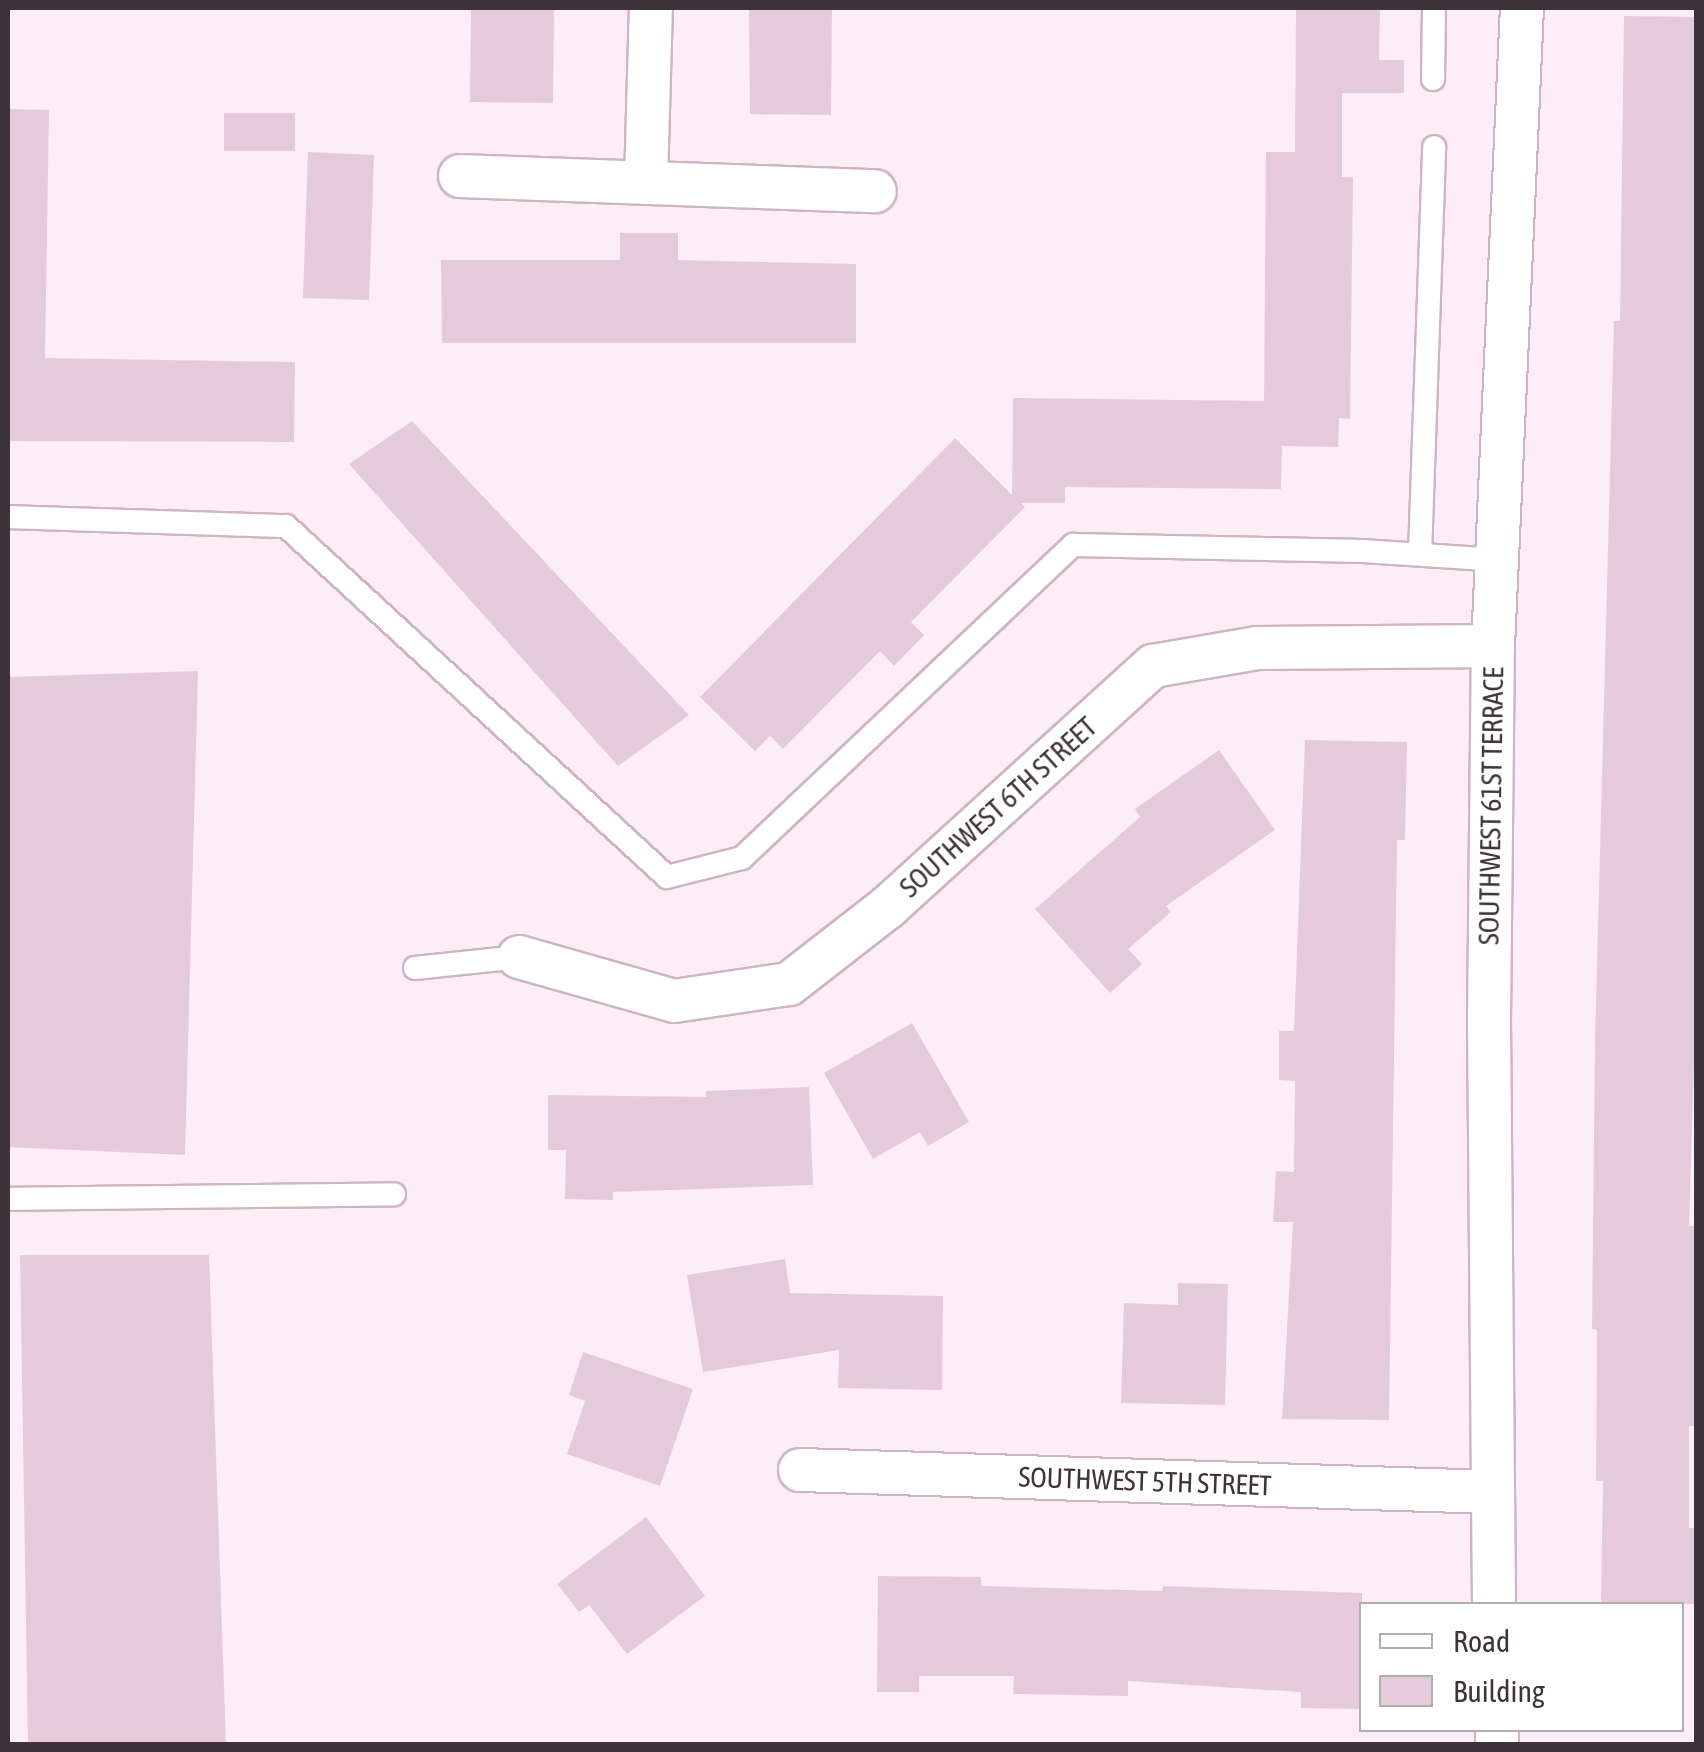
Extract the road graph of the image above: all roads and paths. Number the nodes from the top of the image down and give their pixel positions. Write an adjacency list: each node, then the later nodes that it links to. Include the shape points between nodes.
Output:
1 (651, 8): 7 (street)
2 (1434, 8): 4 (lane)
3 (1522, 8): 11 (street, SOUTHWEST 61ST TERRACE)
4 (1433, 79)
5 (1434, 147): 10 (lane)
6 (460, 176): 7 (street)
7 (646, 183): 8 (street)
8 (874, 191)
9 (8, 517): 10 (lane, via 286,526 667,877 742,858 1073,545)
10 (1420, 554): 11 (lane)
11 (1497, 560): 12 (street, SOUTHWEST 61ST TERRACE)
12 (1493, 646): 13 (street, SOUTHWEST 6TH STREET, via 1257,648 1152,666 888,907 789,984 674,1001); 18 (street, SOUTHWEST 61ST TERRACE)
13 (519, 957): 14 (lane)
14 (415, 968)
15 (394, 1194): 16 (lane)
16 (8, 1199)
17 (800, 1470): 18 (street, SOUTHWEST 5TH STREET)
18 (1491, 1492): 19 (street, SOUTHWEST 61ST TERRACE)
19 (1494, 1602)

